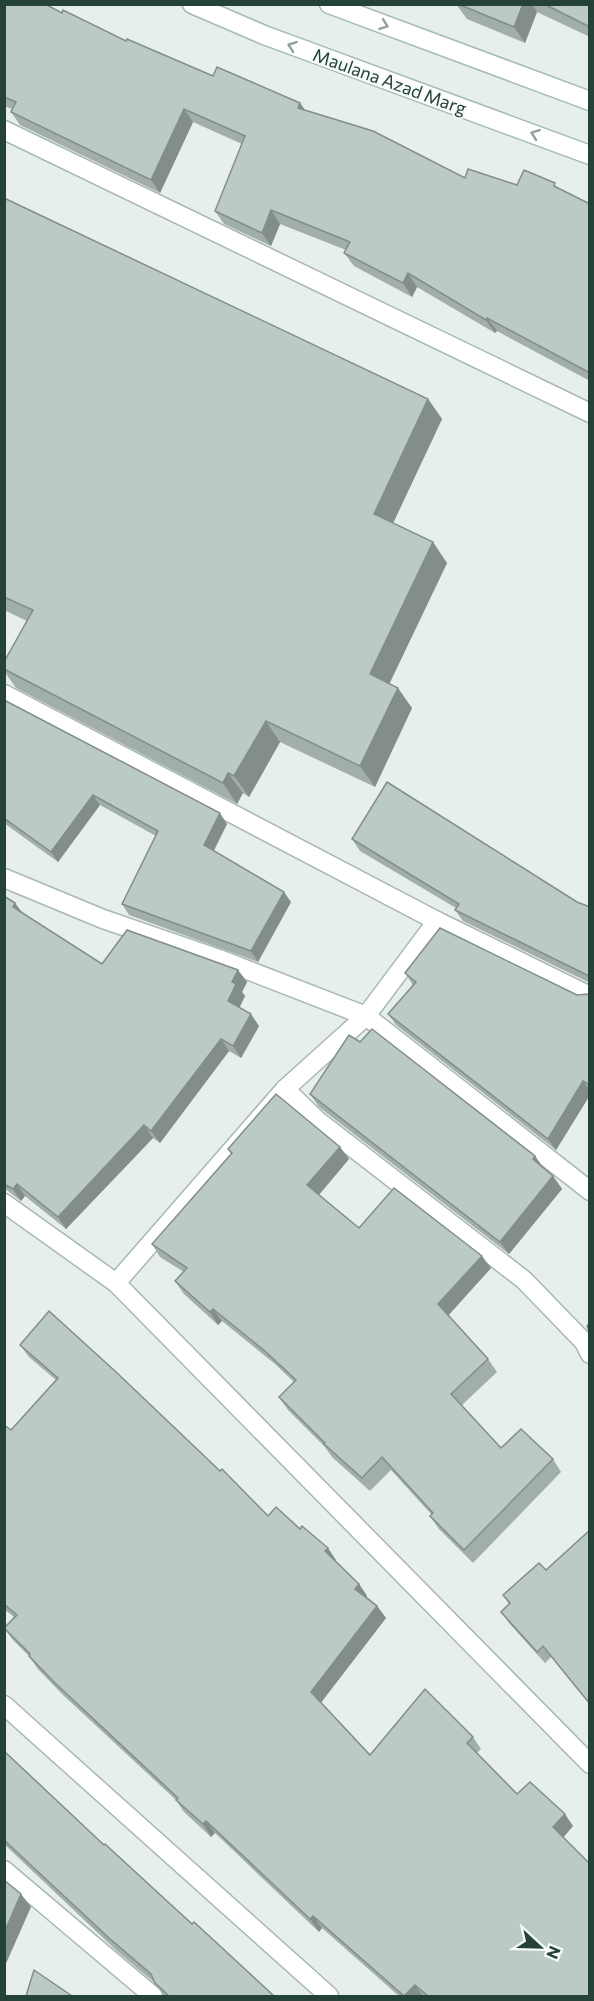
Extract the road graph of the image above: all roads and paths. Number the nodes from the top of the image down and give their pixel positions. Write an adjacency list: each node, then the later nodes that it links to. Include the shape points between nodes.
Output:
1 (192, 4): 5 (street, Maulana Azad Marg, one-way to 1, via 264,35)
2 (329, 4): 3 (street, one-way to 3)
3 (590, 101)
4 (4, 130): 6 (street)
5 (590, 155)
6 (590, 413)
7 (4, 694): 9 (street)
8 (4, 878): 11 (street)
9 (437, 921): 10 (street); 11 (street)
10 (590, 996)
11 (366, 1016): 12 (street); 13 (street)
12 (285, 1089): 15 (street); 16 (street, via 317,1120 524,1280 584,1342)
13 (590, 1191)
14 (4, 1203): 15 (street)
15 (116, 1283): 18 (street)
16 (590, 1354)
17 (4, 1705): 21 (street)
18 (590, 1764)
19 (4, 1870): 20 (street)
20 (153, 1996)
21 (329, 1996)

